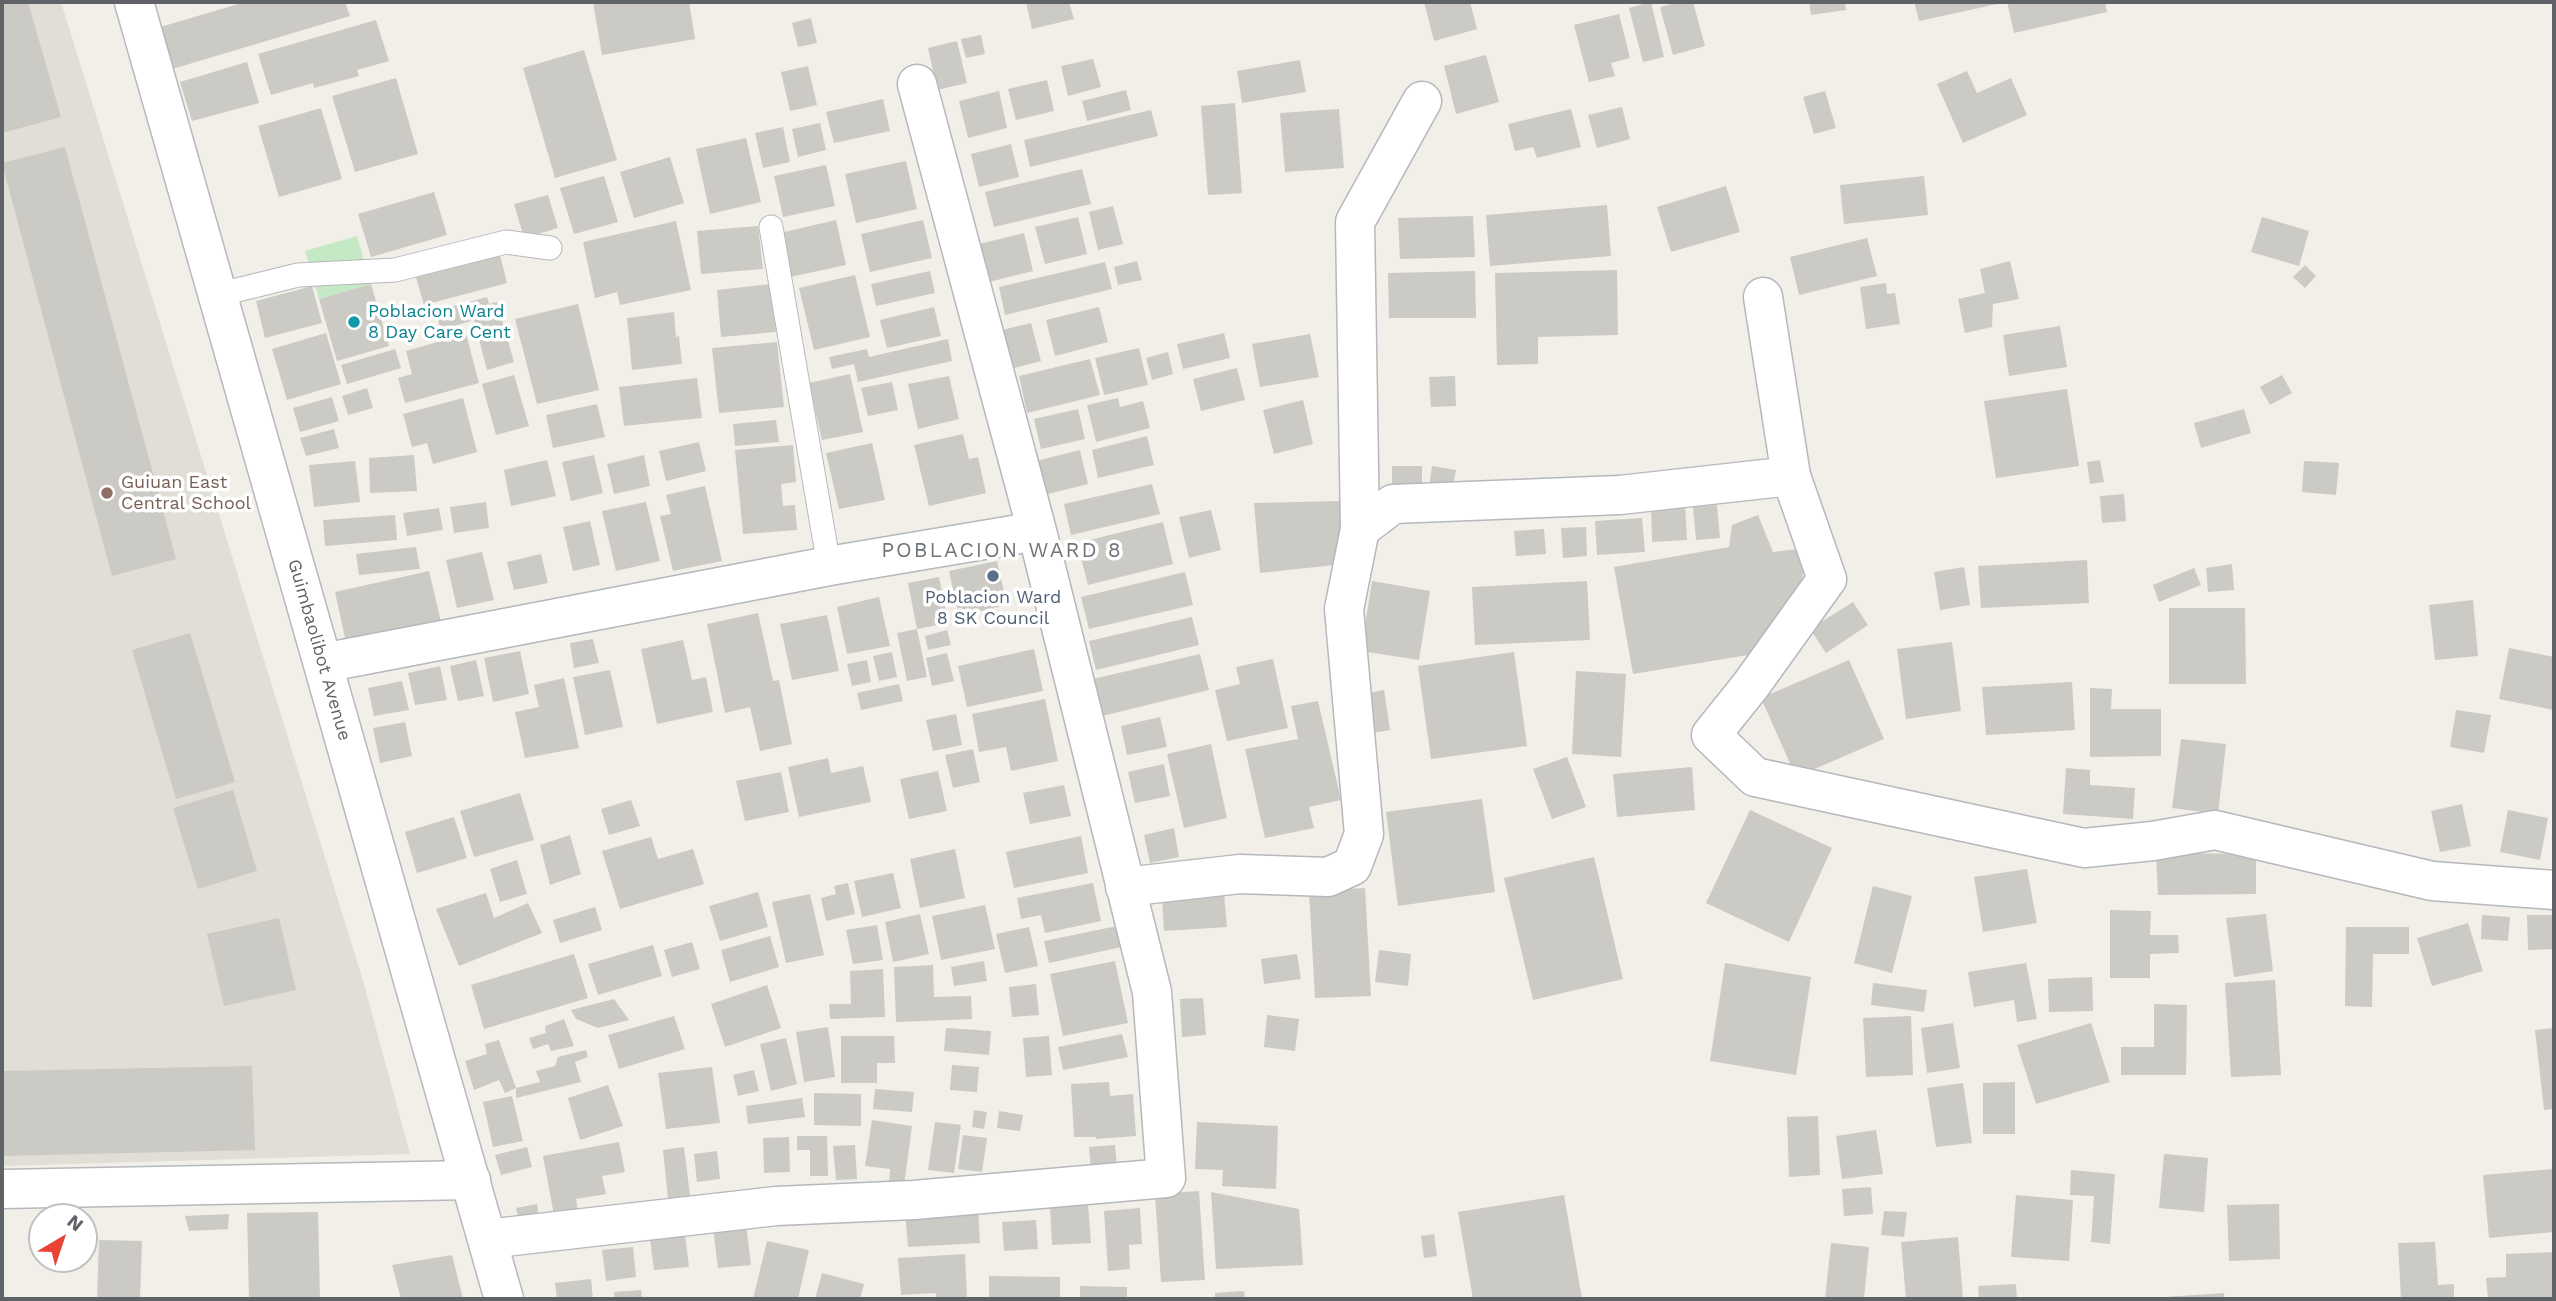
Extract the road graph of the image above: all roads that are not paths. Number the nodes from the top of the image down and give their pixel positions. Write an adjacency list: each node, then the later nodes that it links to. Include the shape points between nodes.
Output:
1 (134, 2): 6 (street, Guimbaolibot Avenue)
2 (918, 84): 10 (street)
3 (1422, 101): 9 (street, via 1355,222)
4 (771, 227): 11 (lane)
5 (550, 248): 6 (lane, via 506,242 395,270 298,275)
6 (217, 295): 12 (street, Guimbaolibot Avenue)
7 (1763, 297): 8 (street)
8 (1791, 476): 9 (street, via 1620,495 1393,504); 14 (street, via 1827,579 1711,735 1755,777 2084,848 2215,830 2432,881)
9 (1360, 529): 13 (street, via 1344,609 1364,834 1352,866 1328,877 1240,874)
10 (1037, 531): 11 (street); 13 (street)
11 (829, 566): 12 (street)
12 (323, 663): 15 (street, Guimbaolibot Avenue)
13 (1125, 887): 17 (street, via 1152,992 1166,1178 914,1200 776,1206)
14 (2554, 890)
15 (471, 1180): 16 (street); 17 (street, Guimbaolibot Avenue)
16 (2, 1189)
17 (487, 1239): 18 (street, Guimbaolibot Avenue)
18 (504, 1299)

